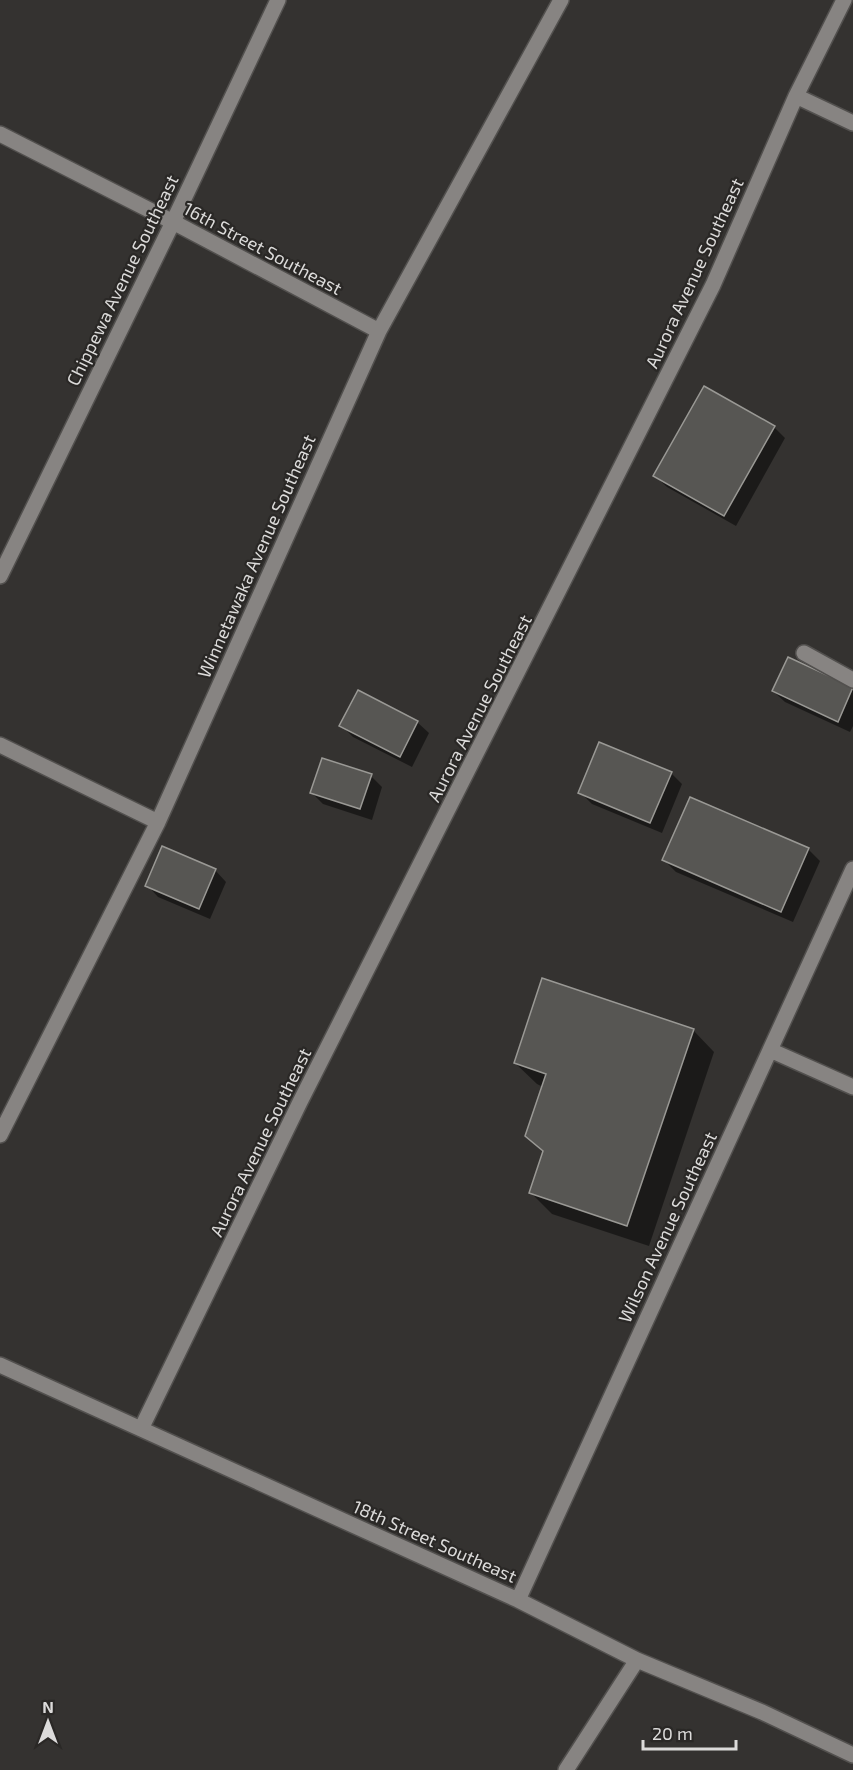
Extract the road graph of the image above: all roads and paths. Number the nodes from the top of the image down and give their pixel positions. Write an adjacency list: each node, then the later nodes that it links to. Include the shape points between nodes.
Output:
1 (278, 0): 7 (street, Chippewa Avenue Southeast)
2 (561, 0): 8 (street, Winnetawaka Avenue Southeast)
3 (844, 0): 4 (street, Aurora Avenue Southeast)
4 (796, 96): 5 (street); 19 (street, Aurora Avenue Southeast, via 713,285 300,1102)
5 (853, 123)
6 (0, 134): 7 (street, 16th Street Southeast)
7 (173, 222): 8 (street, 16th Street Southeast); 9 (street, Chippewa Avenue Southeast)
8 (379, 331): 13 (street, Winnetawaka Avenue Southeast)
9 (0, 576)
10 (804, 653): 11 (street)
11 (853, 680)
12 (0, 745): 13 (street)
13 (158, 822): 17 (street, Winnetawaka Avenue Southeast)
14 (853, 869): 15 (street, Wilson Avenue Southeast)
15 (770, 1050): 16 (street); 20 (street, Wilson Avenue Southeast)
16 (853, 1087)
17 (0, 1135)
18 (0, 1365): 19 (street, 18th Street Southeast)
19 (141, 1429): 20 (street, 18th Street Southeast)
20 (518, 1600): 21 (street, 18th Street Southeast)
21 (637, 1660): 22 (street, 18th Street Southeast); 23 (street)
22 (853, 1755)
23 (566, 1770)

